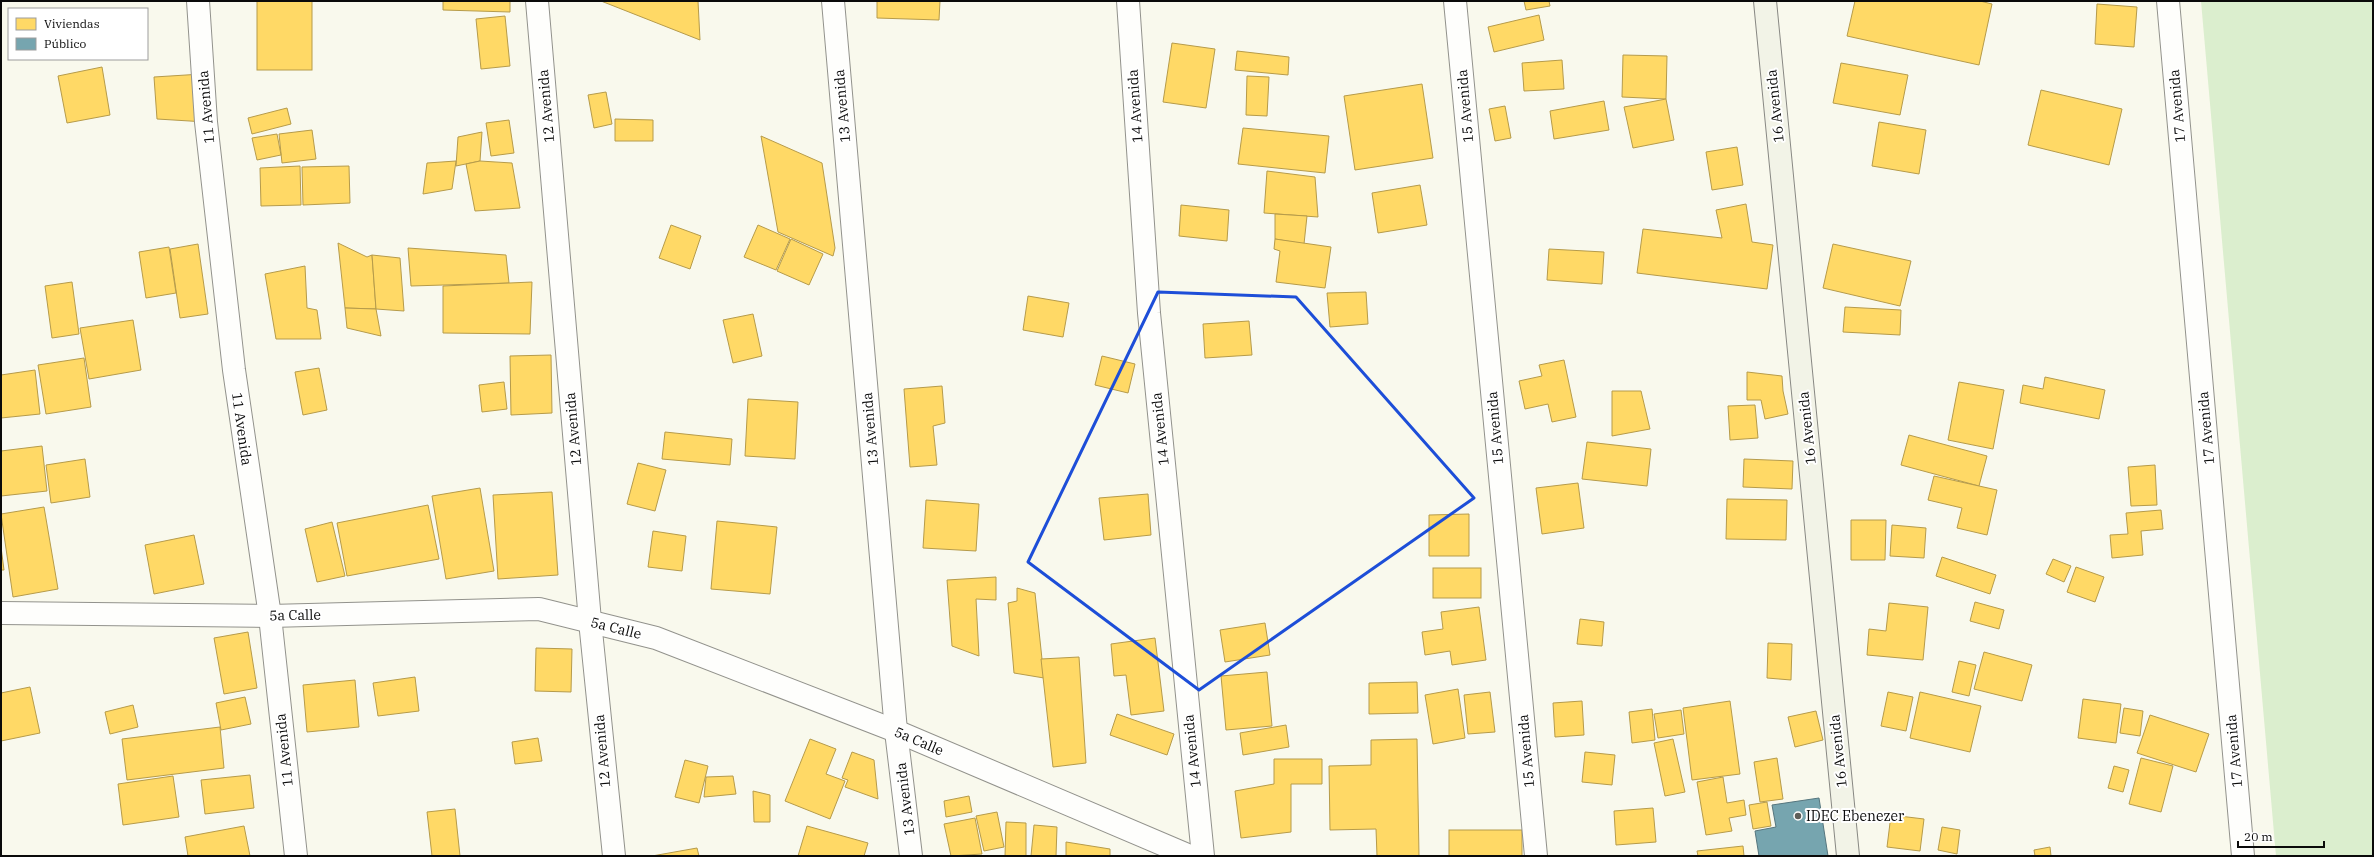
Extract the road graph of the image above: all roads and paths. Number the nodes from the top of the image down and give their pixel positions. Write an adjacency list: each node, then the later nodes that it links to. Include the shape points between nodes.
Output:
1 (198, 1): 9 (street, 11 Avenida, via 206,122 233,362)
2 (537, 1): 10 (street, 12 Avenida)
3 (833, 1): 11 (street, 13 Avenida)
4 (1128, 1): 16 (street, 14 Avenida, via 1149,313)
5 (1455, 1): 17 (street, 15 Avenida)
6 (1765, 1): 18 (main road, 16 Avenida)
7 (2168, 1): 19 (street, 17 Avenida)
8 (1, 613): 9 (street, 5a Calle)
9 (270, 616): 10 (street, 5a Calle, via 539,608); 12 (street, 11 Avenida)
10 (590, 621): 11 (street, 5a Calle, via 656,638); 13 (street, 12 Avenida)
11 (896, 731): 14 (street, 13 Avenida); 15 (street, 5a Calle)
12 (296, 856)
13 (614, 856)
14 (911, 856)
15 (1190, 856)
16 (1203, 856)
17 (1536, 856)
18 (1848, 856)
19 (2244, 856)

